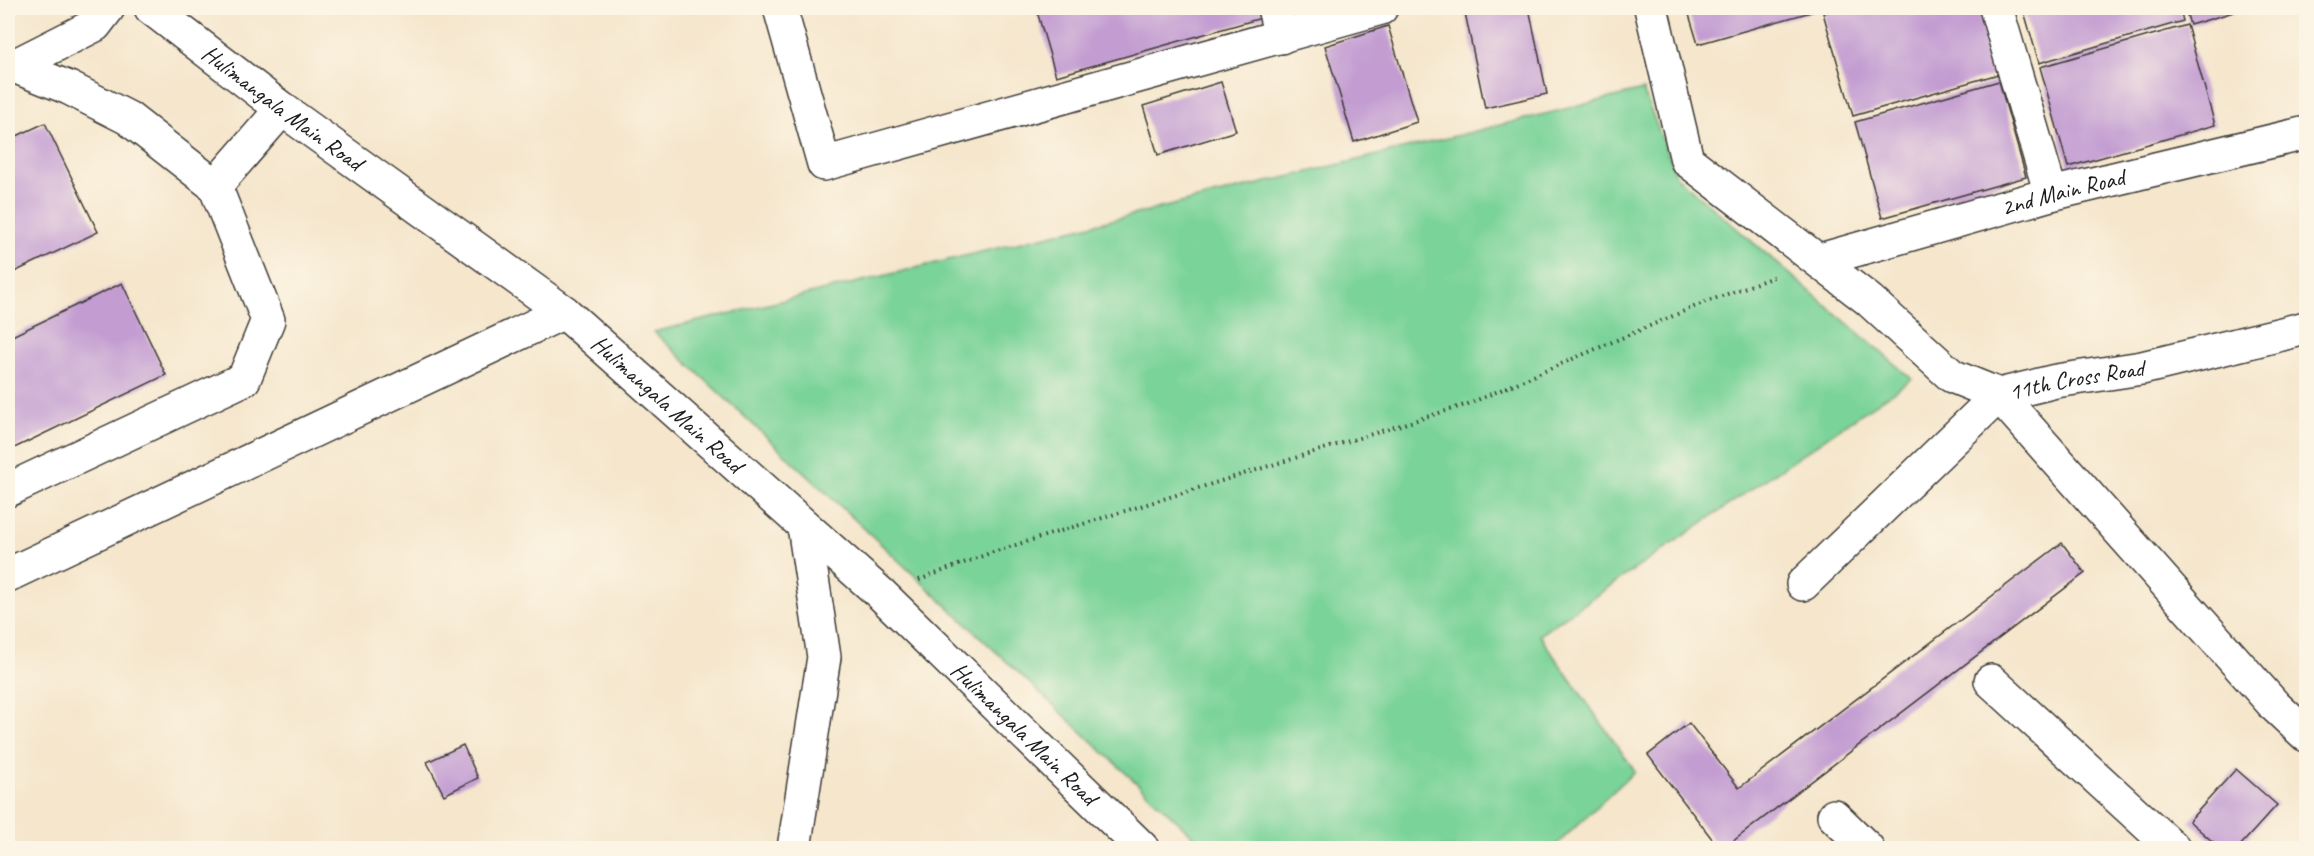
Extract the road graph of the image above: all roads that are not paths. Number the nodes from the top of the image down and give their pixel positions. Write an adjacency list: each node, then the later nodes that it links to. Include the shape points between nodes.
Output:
1 (108, 8): 8 (street, via 95,25)
2 (151, 8): 9 (street, Hulimangala Main Road)
3 (780, 8): 7 (street, via 824,164)
4 (1381, 8): 7 (street)
5 (1651, 8): 13 (street, 11th Cross Road, via 1687,160)
6 (1996, 8): 12 (street)
7 (1277, 22)
8 (11, 67): 11 (street, via 69,88 128,118)
9 (282, 109): 11 (street); 14 (street, Hulimangala Main Road)
10 (2307, 133): 12 (street, 2nd Main Road)
11 (215, 186): 17 (street, via 268,320 244,379)
12 (2051, 194): 13 (street, 2nd Main Road)
13 (1820, 260): 16 (street, 11th Cross Road, via 1952,376)
14 (564, 312): 18 (street, Hulimangala Main Road); 19 (street)
15 (2307, 328): 16 (street, 11th Cross Road, via 2142,368 2056,381)
16 (1999, 395): 20 (street); 22 (street, via 2275,706)
17 (8, 490)
18 (804, 526): 24 (street, via 824,657); 25 (street, Hulimangala Main Road, via 881,594)
19 (8, 575)
20 (1803, 584)
21 (1991, 681): 27 (street)
22 (2307, 735)
23 (1834, 816): 26 (street)
24 (794, 849)
25 (1142, 849)
26 (1867, 849)
27 (2173, 849)

